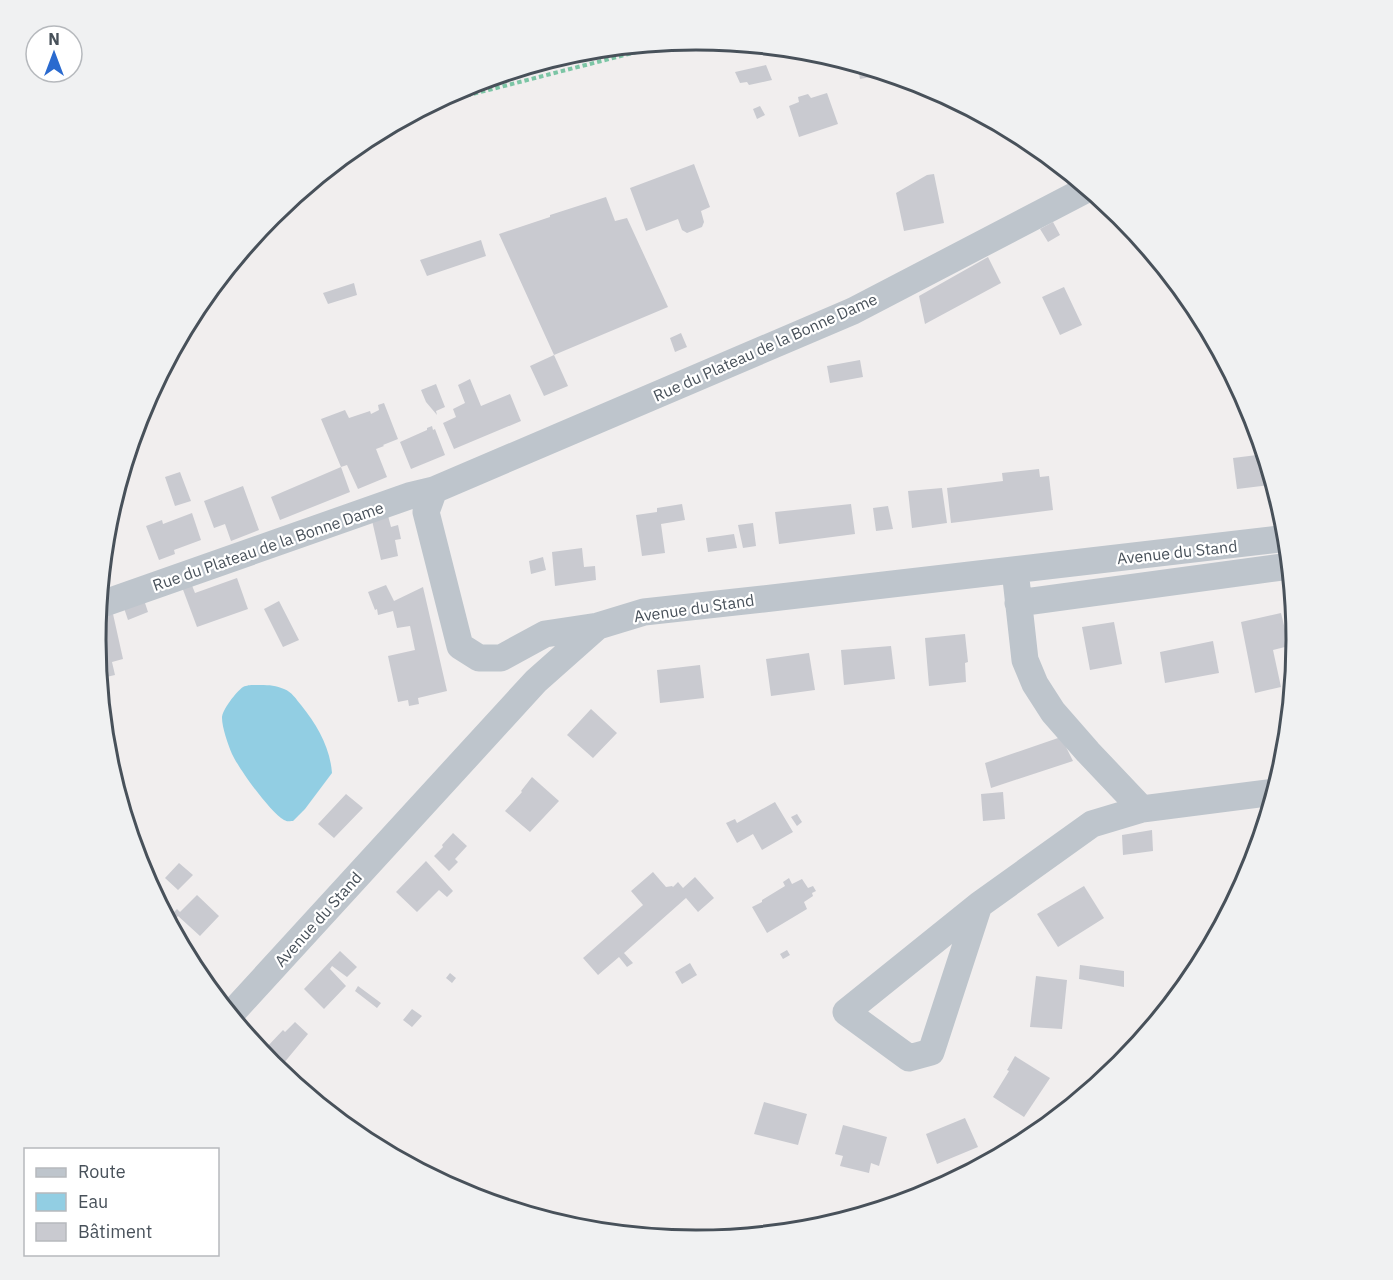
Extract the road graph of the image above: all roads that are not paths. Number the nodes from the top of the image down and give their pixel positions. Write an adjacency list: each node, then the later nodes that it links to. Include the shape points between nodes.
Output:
1 (1081, 192): 2 (street, Rue du Plateau de la Bonne Dame, via 853,311)
2 (434, 490): 6 (street, Rue du Plateau de la Bonne Dame); 8 (street, via 426,512 459,646 479,658 501,658 545,634)
3 (1278, 539): 5 (street, Avenue du Stand)
4 (1282, 567): 7 (street)
5 (1015, 570): 7 (street); 8 (street, Avenue du Stand, via 644,612)
6 (107, 602)
7 (1018, 603): 10 (street, via 1025,660 1035,684 1053,712)
8 (598, 627): 12 (street, Avenue du Stand, via 536,681)
9 (1267, 793): 10 (street)
10 (1142, 809): 11 (street, via 1092,824)
11 (979, 905): 11 (street, via 882,983 846,1012 909,1058 931,1052)
12 (236, 1009)

